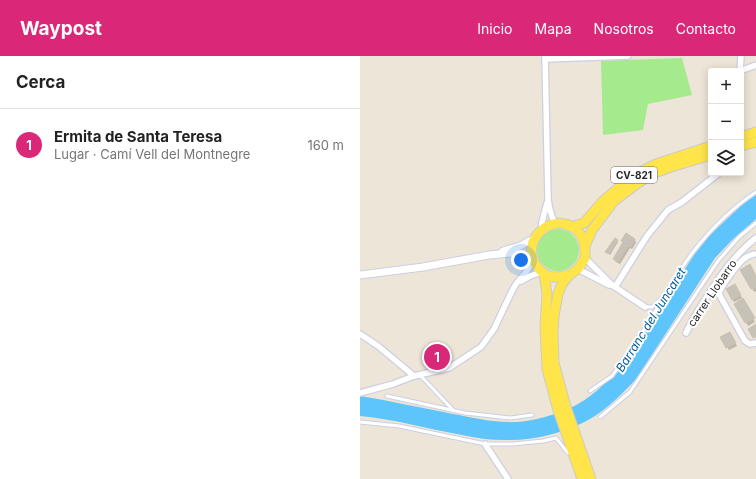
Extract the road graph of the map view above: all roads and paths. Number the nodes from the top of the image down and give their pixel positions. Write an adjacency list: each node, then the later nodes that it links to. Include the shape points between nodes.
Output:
1 (620, 56): 2 (street); 4 (street)
2 (628, 56)
3 (741, 56): 6 (street)
4 (545, 57): 16 (street)
5 (756, 65): 7 (street)
6 (740, 68)
7 (744, 70)
8 (756, 132): 9 (main road)
9 (744, 136)
10 (756, 142): 11 (main road)
11 (744, 145)
12 (708, 147): 19 (main road, CV-821, via 656,164 634,175 603,201 584,223)
13 (708, 156): 24 (main road, CV-821, via 654,173 638,183 614,201 592,230)
14 (715, 176): 34 (street, via 668,210 647,236)
15 (756, 192): 35 (lane, via 715,227 692,253)
16 (548, 199): 18 (street); 20 (street)
17 (756, 223): 47 (lane, via 718,261 630,392)
18 (555, 224): 19 (main road, via 566,224); 20 (main road)
19 (571, 227): 24 (main road, via 582,236)
20 (541, 230): 21 (main road)
21 (534, 238): 25 (street, via 520,246); 28 (main road)
22 (756, 238): 23 (street, carrer Llobarro)
23 (748, 244): 26 (street); 37 (street, carrer Llobarro, via 720,276)
24 (586, 246): 27 (main road, CV-821)
25 (489, 255): 28 (street, via 521,254); 31 (street)
26 (755, 256): 39 (street, via 746,257 739,264 719,294 745,341 750,344)
27 (585, 258): 29 (main road, CV-821); 34 (street)
28 (533, 260): 30 (main road, CV-821); 33 (street)
29 (578, 269): 32 (main road, CV-821); 34 (street)
30 (543, 273): 32 (main road, CV-821, via 550,277); 33 (street, via 530,276); 44 (main road, CV-821, via 547,294 547,370)
31 (360, 275)
32 (569, 275): 44 (main road, CV-821, via 558,294 553,334 554,363)
33 (516, 284): 40 (street, via 494,330 481,347 449,368)
34 (614, 286): 36 (street)
35 (666, 294): 36 (lane, via 652,307); 41 (lane, via 612,376)
36 (645, 307)
37 (686, 333)
38 (360, 334): 40 (street)
39 (756, 343)
40 (417, 376): 42 (street); 45 (lane)
41 (590, 390)
42 (360, 393)
43 (387, 396): 45 (lane)
44 (562, 409): 50 (main road, CV-821); 53 (main road, CV-821, via 576,435)
45 (453, 410): 46 (lane, via 512,418)
46 (532, 415)
47 (600, 417)
48 (360, 422): 49 (lane, via 399,426)
49 (485, 444): 50 (lane, via 513,444 556,438); 51 (street)
50 (569, 449): 52 (main road, CV-821)
51 (508, 479)
52 (582, 479)
53 (591, 479)

